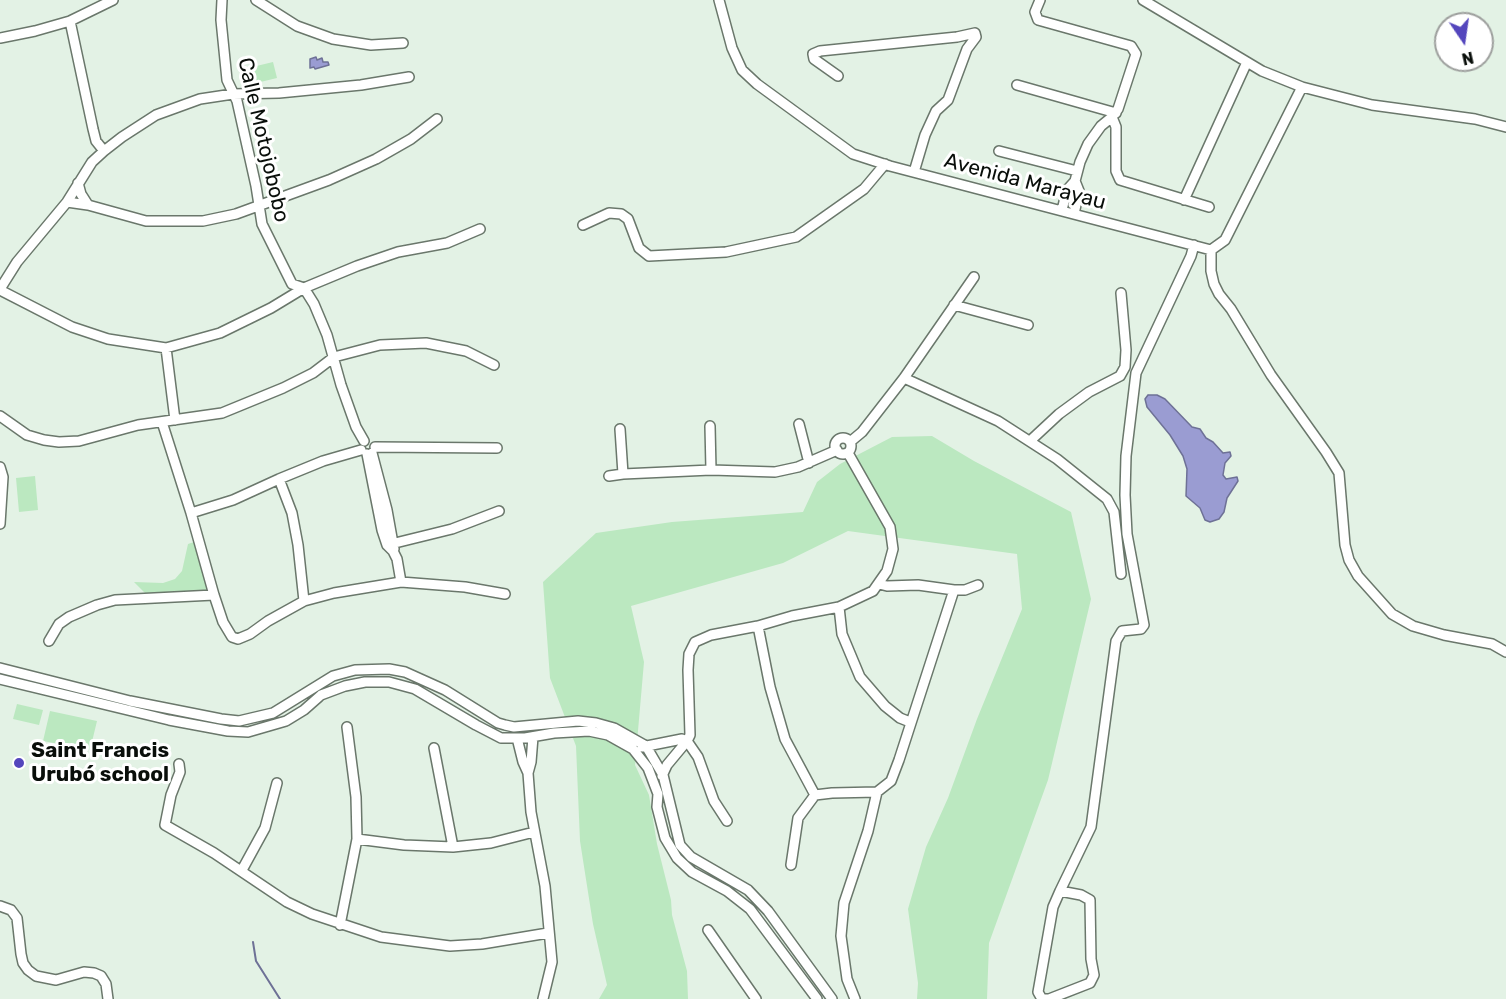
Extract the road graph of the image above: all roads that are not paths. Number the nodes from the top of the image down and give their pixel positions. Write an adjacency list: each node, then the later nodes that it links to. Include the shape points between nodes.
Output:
1 (113, 0): 7 (street)
2 (222, 0): 15 (street, Calle Motojobobo, via 225,69)
3 (256, 0): 9 (street, via 297,26 333,39 371,45)
4 (719, 0): 21 (street, Avenida Marayau, via 736,59 749,78 853,154)
5 (1040, 0): 16 (street, via 1035,12 1038,20 1134,50 1136,54)
6 (1143, 0): 10 (street)
7 (70, 21): 8 (street); 19 (street, via 96,141)
8 (0, 37)
9 (403, 43)
10 (1247, 62): 14 (street); 26 (street)
11 (838, 76): 23 (street, via 814,59 813,54 975,33 948,100 936,111 925,135)
12 (409, 77): 15 (street, via 279,93)
13 (1017, 85): 16 (street)
14 (1302, 87): 18 (street, via 1372,105); 36 (street, via 1226,240)
15 (233, 94): 19 (street, via 200,99 156,115); 29 (street, Calle Motojobobo)
16 (1114, 115): 22 (street, via 1088,144); 26 (street, via 1116,171 1120,180)
17 (437, 119): 29 (street, via 376,159)
18 (1506, 127)
19 (104, 151): 25 (street)
20 (999, 151): 22 (street)
21 (885, 165): 23 (street, Avenida Marayau); 33 (street, via 864,189 796,237 726,252 649,256 639,248 621,214 609,213)
22 (1077, 171): 24 (street)
23 (914, 172): 31 (street, Avenida Marayau)
24 (1075, 181): 31 (street, via 1067,190); 32 (street, via 1079,191)
25 (78, 183): 27 (street); 28 (street)
26 (1184, 200): 30 (street)
27 (67, 202): 28 (street); 39 (street, via 17,262)
28 (88, 205): 29 (street, via 146,221 177,222 203,221)
29 (258, 205): 38 (street, Calle Motojobobo, via 262,224 282,268 292,284)
30 (1209, 207)
31 (1062, 210): 32 (street, Avenida Marayau)
32 (1074, 214): 35 (street, Avenida Marayau)
33 (583, 225)
34 (480, 229): 38 (street, via 447,243 398,252)
35 (1194, 245): 36 (street, Avenida Marayau); 110 (street, via 1136,373 1125,495 1127,534 1144,625 1117,635 1091,827)
36 (1211, 250): 80 (street, via 1211,271 1219,294 1339,473 1345,545 1358,576 1392,614 1413,626 1492,644)
37 (974, 277): 41 (street)
38 (304, 288): 43 (street, via 220,333); 44 (street, Calle Motojobobo)
39 (0, 290): 43 (street, via 72,327 108,339)
40 (1121, 293): 53 (street, via 1126,350 1120,376 1081,398)
41 (954, 305): 42 (street); 46 (street)
42 (1028, 325)
43 (166, 348): 48 (street)
44 (334, 357): 45 (street, via 380,345 426,343 466,351); 48 (street, via 284,388 222,413); 56 (street, Calle Motojobobo, via 356,427)
45 (494, 365)
46 (904, 378): 53 (street, via 998,421); 54 (street)
47 (0, 416): 49 (street, via 27,435 59,442)
48 (175, 420): 49 (street)
49 (162, 422): 66 (street)
50 (799, 424): 59 (street)
51 (710, 426): 61 (street)
52 (620, 429): 62 (street)
53 (1030, 441): 69 (street, via 1107,499 1114,512)
54 (850, 442): 57 (street, via 839,439); 58 (street)
55 (497, 448): 56 (street)
56 (368, 449): 64 (street); 68 (street, Calle Motojobobo, via 382,530)
57 (837, 450): 58 (street); 59 (street)
58 (848, 453): 71 (street, via 890,527 893,549)
59 (809, 463): 61 (street, via 775,472)
60 (0, 467): 67 (street)
61 (711, 470): 62 (street)
62 (623, 474): 63 (street)
63 (609, 476)
64 (279, 478): 66 (street, via 233,500); 76 (street, via 292,513)
65 (499, 511): 68 (street)
66 (191, 513): 75 (street)
67 (0, 524)
68 (392, 546): 70 (street, Calle Motojobobo)
69 (1121, 574)
70 (401, 582): 74 (street); 76 (street)
71 (879, 584): 73 (street); 77 (street, via 865,596)
72 (978, 585): 73 (street)
73 (954, 590): 88 (street)
74 (505, 594)
75 (214, 595): 76 (street, via 227,631 238,639); 79 (street, via 115,600 69,616)
76 (304, 601)
77 (839, 607): 78 (street); 88 (street, via 842,634 860,677 885,706)
78 (758, 626): 93 (street, via 695,642 687,670); 103 (street, via 785,739)
79 (49, 640)
80 (1506, 652)
81 (0, 668): 87 (street)
82 (0, 679): 89 (street)
83 (450, 693): 84 (street); 85 (street); 87 (street, via 405,672 355,670 333,676 273,713 239,721)
84 (466, 702): 86 (street); 94 (street, via 505,725 596,723 614,728)
85 (444, 704): 86 (street); 89 (street, via 406,685 365,682 321,695 295,716 266,728 248,732)
86 (456, 712): 92 (street, via 491,734)
87 (209, 717): 89 (street)
88 (910, 722): 102 (street, via 891,781)
89 (206, 727)
90 (347, 727): 106 (street)
91 (533, 737): 92 (street); 96 (street, via 589,731 608,735); 98 (street)
92 (517, 738): 98 (street)
93 (687, 741): 94 (street); 99 (street); 104 (street)
94 (645, 746): 96 (street); 99 (street)
95 (434, 748): 107 (street)
96 (633, 749): 101 (street)
97 (179, 764): 109 (street, via 165,825)
98 (528, 773): 105 (street)
99 (663, 775): 101 (street); 115 (street, via 680,845 691,857 748,890)
100 (277, 783): 109 (street, via 265,828)
101 (654, 783): 116 (street, via 665,838 677,858 750,909)
102 (877, 792): 103 (street); 122 (street, via 844,903 841,936)
103 (815, 795): 108 (street, via 798,818)
104 (727, 821)
105 (534, 832): 107 (street); 114 (street, via 545,886)
106 (357, 839): 107 (street); 112 (street)
107 (453, 847)
108 (791, 865)
109 (242, 870): 112 (street, via 287,902)
110 (1060, 891): 110 (street, via 1053,907 1038,992 1042,999 1090,983 1094,975 1090,900)
111 (0, 906): 117 (street, via 11,910 17,918 27,970 47,980 94,973 106,984)
112 (340, 925): 114 (street, via 381,937 450,946)
113 (708, 930): 119 (street)
114 (548, 933): 118 (street, via 552,962)
115 (813, 972): 116 (street); 121 (street)
116 (803, 980): 120 (street)
117 (108, 999)
118 (543, 999)
119 (756, 999)
120 (817, 999)
121 (832, 999)
122 (855, 999)

